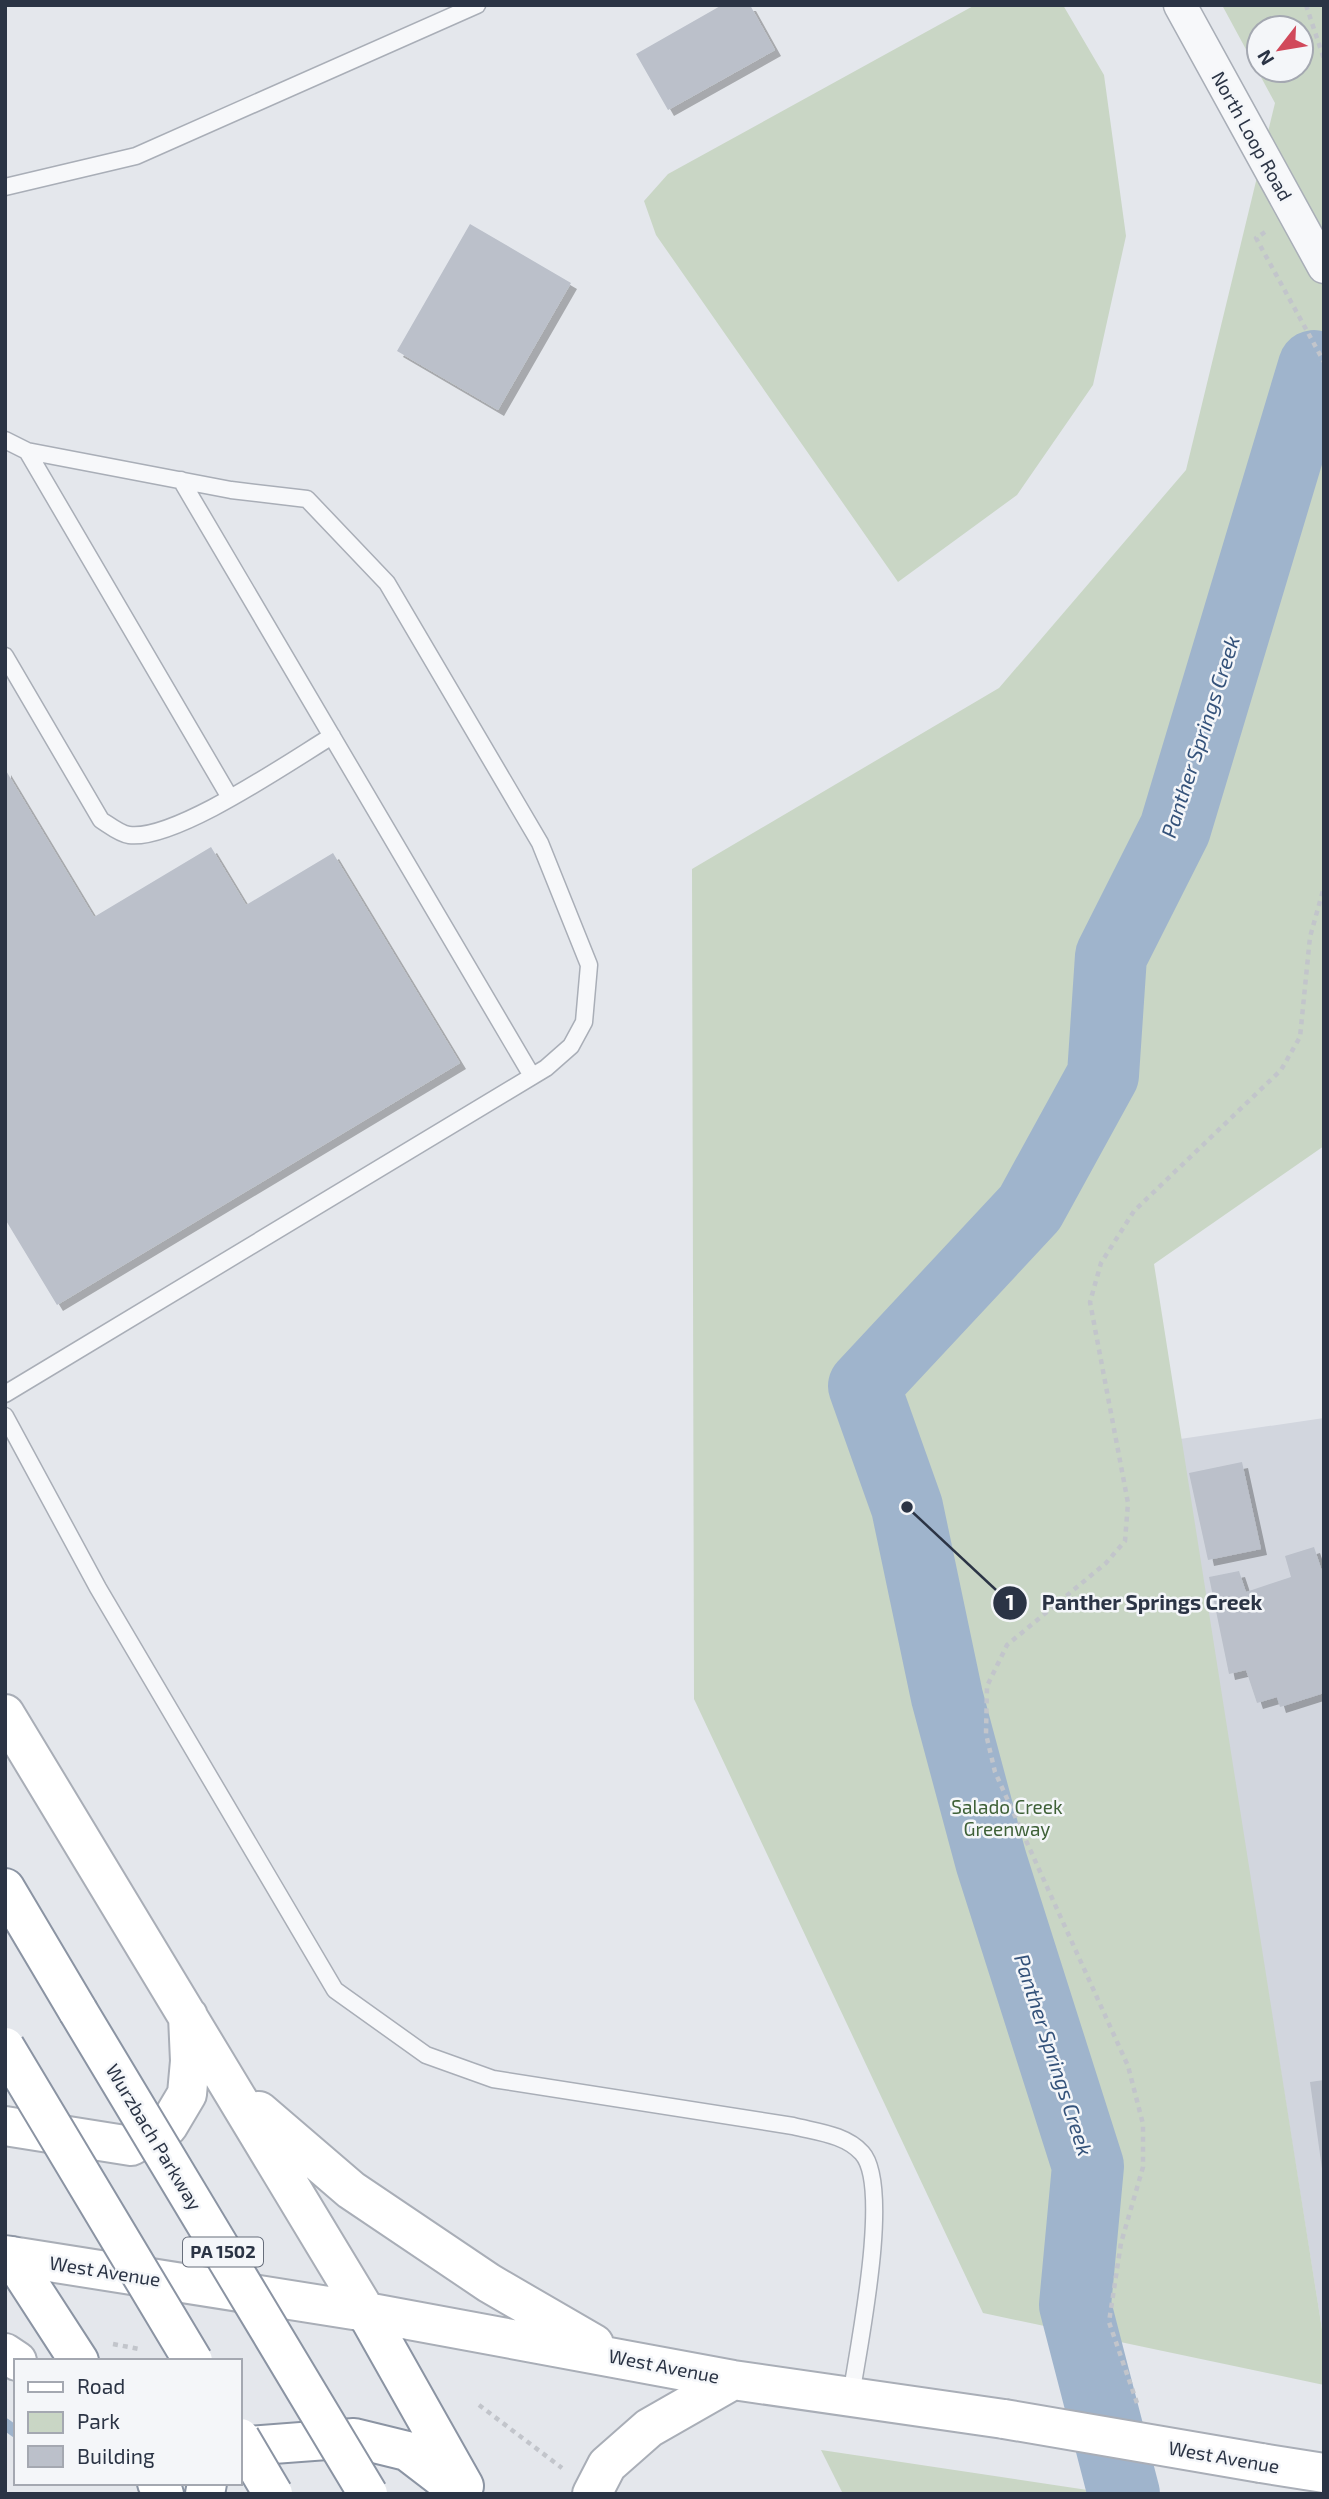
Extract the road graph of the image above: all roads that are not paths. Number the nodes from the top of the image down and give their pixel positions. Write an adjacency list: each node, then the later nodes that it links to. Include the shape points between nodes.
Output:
1 (477, 5): 3 (lane, via 136,156)
2 (1180, 5): 4 (street, North Loop Road)
3 (5, 187)
4 (1324, 267)
5 (5, 440): 6 (lane)
6 (27, 451): 7 (lane); 10 (lane)
7 (181, 480): 9 (lane); 11 (lane, via 307,499 395,595 540,843 589,965 584,1022 571,1046)
8 (5, 656): 10 (lane, via 101,820 127,835 150,835)
9 (332, 737): 10 (lane); 11 (lane)
10 (229, 796)
11 (532, 1076): 12 (lane)
12 (5, 1394)
13 (5, 1416): 26 (lane, via 98,1588 335,1990 426,2055 493,2079 793,2126 841,2138 862,2153 873,2174 875,2228)
14 (5, 1714): 16 (main road)
15 (5, 1888): 32 (main road, Wurzbach Parkway / PA 1502, bridge)
16 (188, 2014): 18 (main road); 19 (main road, via 187,2094 168,2126 131,2146)
17 (5, 2047): 24 (main road, bridge)
18 (235, 2091): 21 (main road); 22 (main road, via 351,2190 489,2283)
19 (5, 2126)
20 (7, 2252): 21 (main road, West Avenue); 23 (main road)
21 (366, 2312): 22 (main road, West Avenue); 33 (main road)
22 (617, 2357): 25 (main road, West Avenue)
23 (78, 2359)
24 (192, 2359)
25 (733, 2380): 26 (main road, West Avenue); 30 (main road, via 649,2427)
26 (851, 2396): 29 (main road, West Avenue, bridge)
27 (242, 2441): 31 (main road, bridge)
28 (242, 2450): 33 (main road, via 248,2446 354,2438 407,2451)
29 (1324, 2473)
30 (583, 2485)
31 (273, 2494)
32 (368, 2494)
33 (466, 2494)

